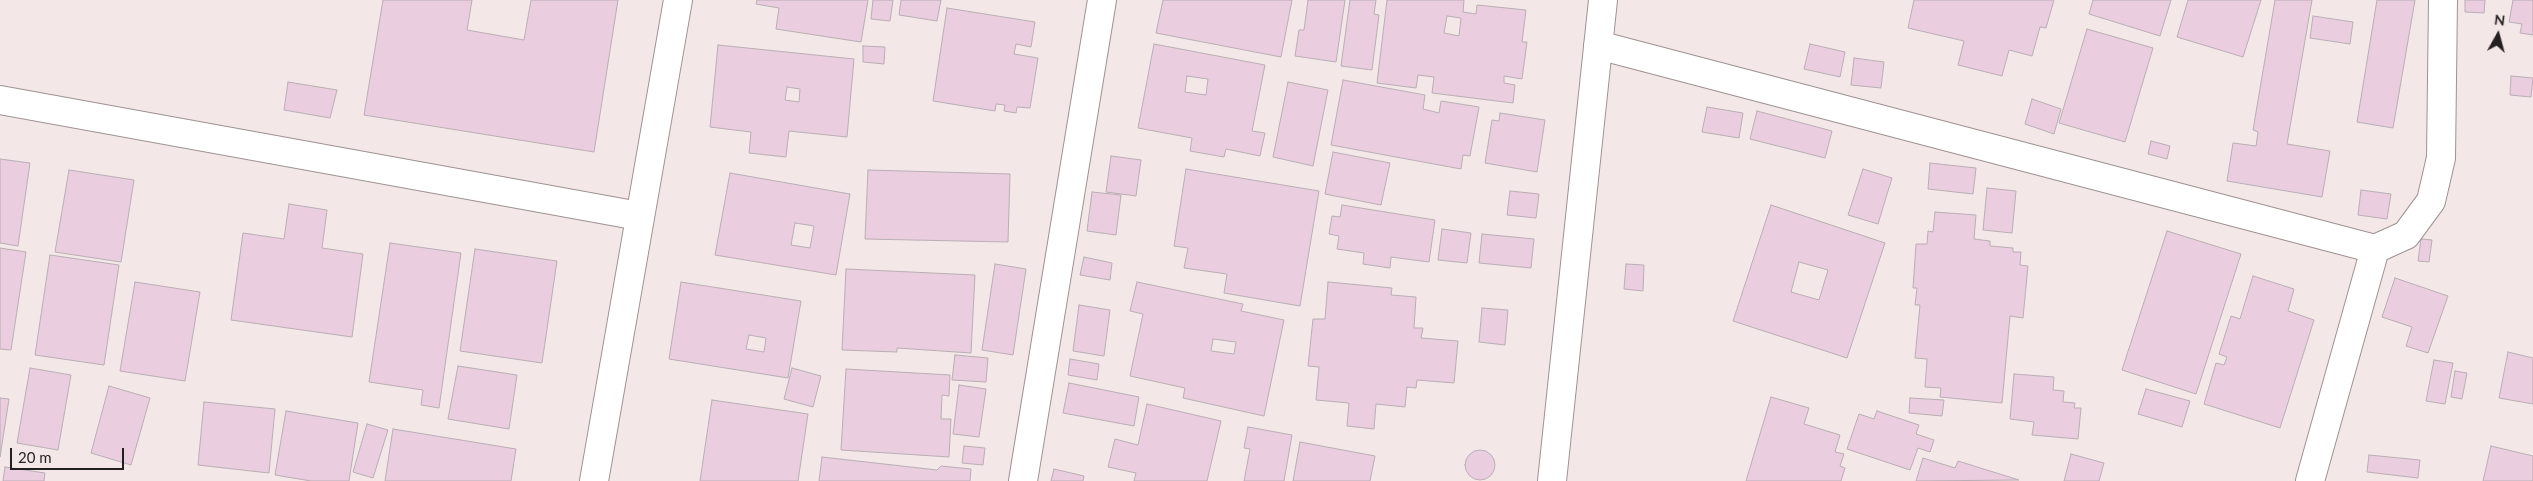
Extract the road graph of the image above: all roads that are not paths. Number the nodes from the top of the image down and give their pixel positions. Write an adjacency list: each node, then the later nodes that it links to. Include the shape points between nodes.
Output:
1 (678, 0): 7 (street)
2 (1102, 0): 10 (street)
3 (1603, 0): 5 (street)
4 (2443, 0): 8 (street, via 2441,158 2431,201 2406,235)
5 (1598, 45): 8 (street); 11 (street)
6 (0, 100): 7 (street)
7 (639, 216): 9 (street)
8 (2375, 249): 12 (street)
9 (594, 481)
10 (1023, 481)
11 (1552, 481)
12 (2310, 481)

